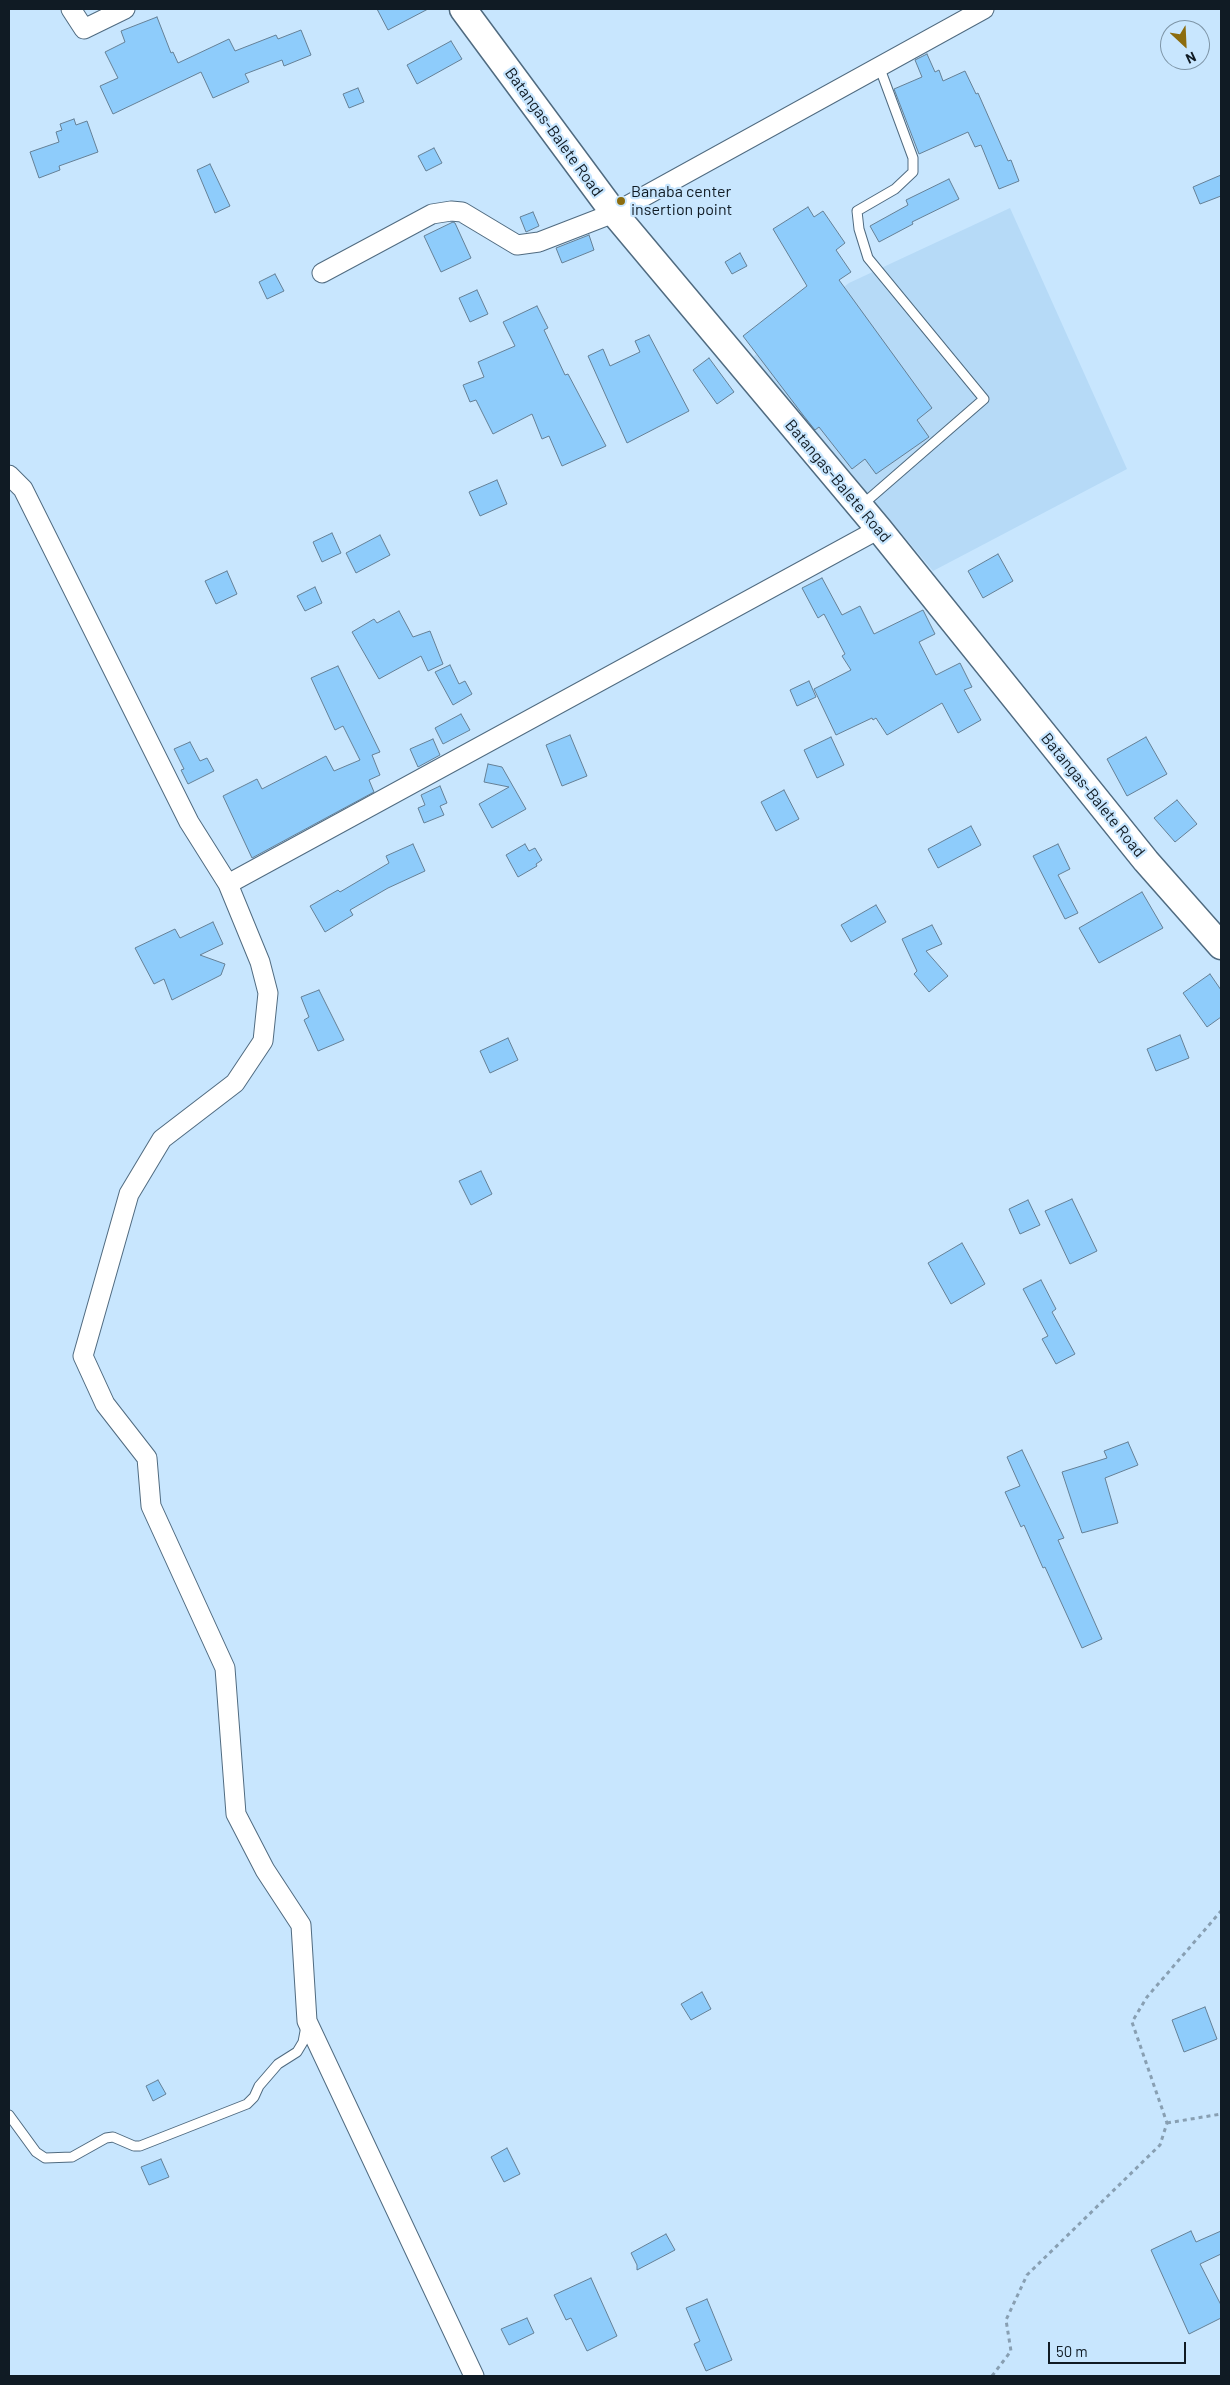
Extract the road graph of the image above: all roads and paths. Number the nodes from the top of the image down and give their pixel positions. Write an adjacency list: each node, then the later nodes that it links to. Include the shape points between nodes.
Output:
1 (71, 9): 2 (street, via 84,29)
2 (125, 9)
3 (463, 9): 6 (main road, Batangas-Balete Road)
4 (984, 9): 5 (street)
5 (879, 66): 6 (street); 10 (lane, via 914,158 913,172 895,188 857,211 868,258 984,399)
6 (614, 212): 7 (street, via 539,242 517,245 462,212 432,214); 10 (main road, Batangas-Balete Road)
7 (322, 273)
8 (9, 475): 9 (street)
9 (16, 491): 12 (street, via 189,822)
10 (860, 507): 11 (main road, Batangas-Balete Road)
11 (879, 529): 12 (street); 13 (main road, Batangas-Balete Road, via 1146,861)
12 (228, 884): 15 (street, via 260,962 268,993 263,1041 235,1083 162,1139 129,1194 83,1356 105,1404 147,1458 151,1506 225,1668 236,1814 265,1870 302,1925)
13 (1221, 946)
14 (1221, 1911): 18 (path, via 1147,1997 1132,2022)
15 (307, 2021): 17 (lane, via 297,2052 278,2064 247,2104 140,2146 106,2138 72,2157 45,2158 36,2152); 19 (street)
16 (1221, 2114): 18 (path)
17 (9, 2116)
18 (1166, 2123): 20 (path, via 1160,2145 1027,2275 1006,2320 1011,2351)
19 (474, 2376)
20 (992, 2376)

